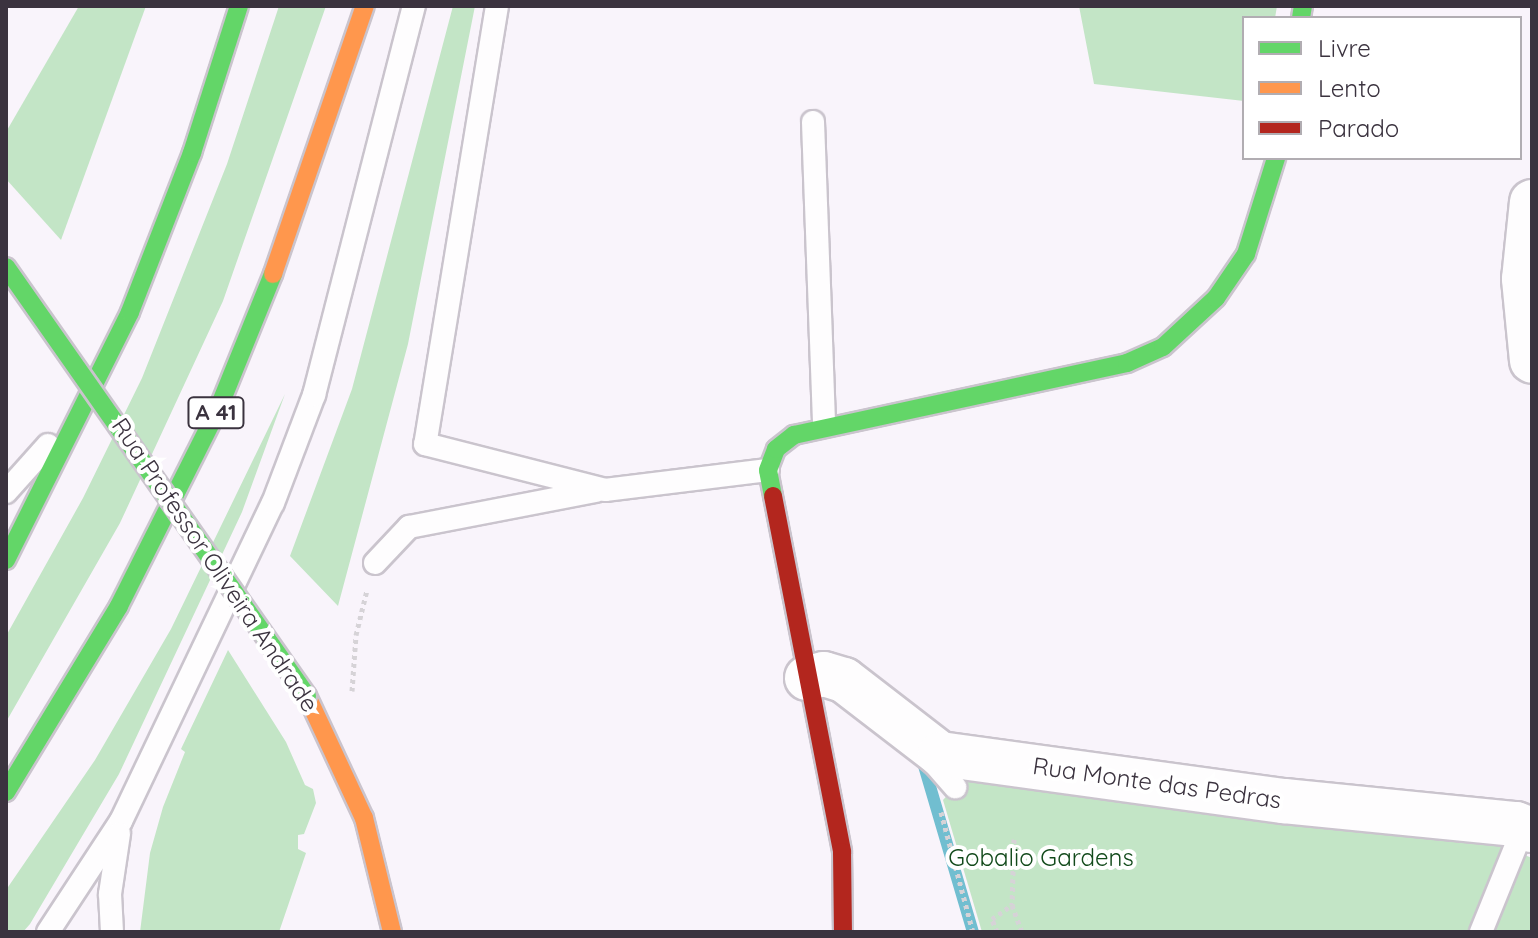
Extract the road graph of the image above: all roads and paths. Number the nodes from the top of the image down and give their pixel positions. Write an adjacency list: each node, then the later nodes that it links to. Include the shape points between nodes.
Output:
1 (239, 6): 10 (main road, via 176,195)
2 (365, 6): 21 (main road, A 41, via 292,229 219,407 119,606)
3 (414, 6): 23 (lane, via 314,395 267,517)
4 (497, 6): 13 (lane, via 425,444)
5 (813, 122): 11 (lane)
6 (1275, 160): 11 (main road, via 1246,254 1216,298 1163,347 1127,363)
7 (1532, 202): 9 (street, via 1524,279)
8 (6, 267): 29 (main road, Rua Professor Oliveira Andrade, bridge, via 307,696 364,818)
9 (1532, 361)
10 (93, 393): 14 (lane); 15 (main road)
11 (824, 425): 12 (main road, via 794,435 776,449)
12 (768, 470): 13 (lane); 17 (main road)
13 (605, 490): 16 (lane, via 409,527)
14 (6, 492)
15 (6, 560)
16 (375, 563): 18 (path, via 356,635)
17 (807, 678): 19 (street, Rua Monte das Pedras, via 824,674 844,680); 30 (main road, via 842,852)
18 (351, 707)
19 (912, 737): 20 (lane); 24 (street, Rua Monte das Pedras, via 940,754)
20 (955, 787)
21 (6, 792)
22 (940, 808): 31 (path)
23 (121, 821): 27 (lane); 28 (lane, via 110,894)
24 (1528, 828): 34 (lane)
25 (1014, 839): 26 (path)
26 (1012, 905): 32 (path, via 992,919); 33 (path)
27 (48, 932)
28 (112, 932)
29 (392, 932)
30 (843, 932)
31 (973, 932)
32 (997, 932)
33 (1022, 932)
34 (1481, 932)

